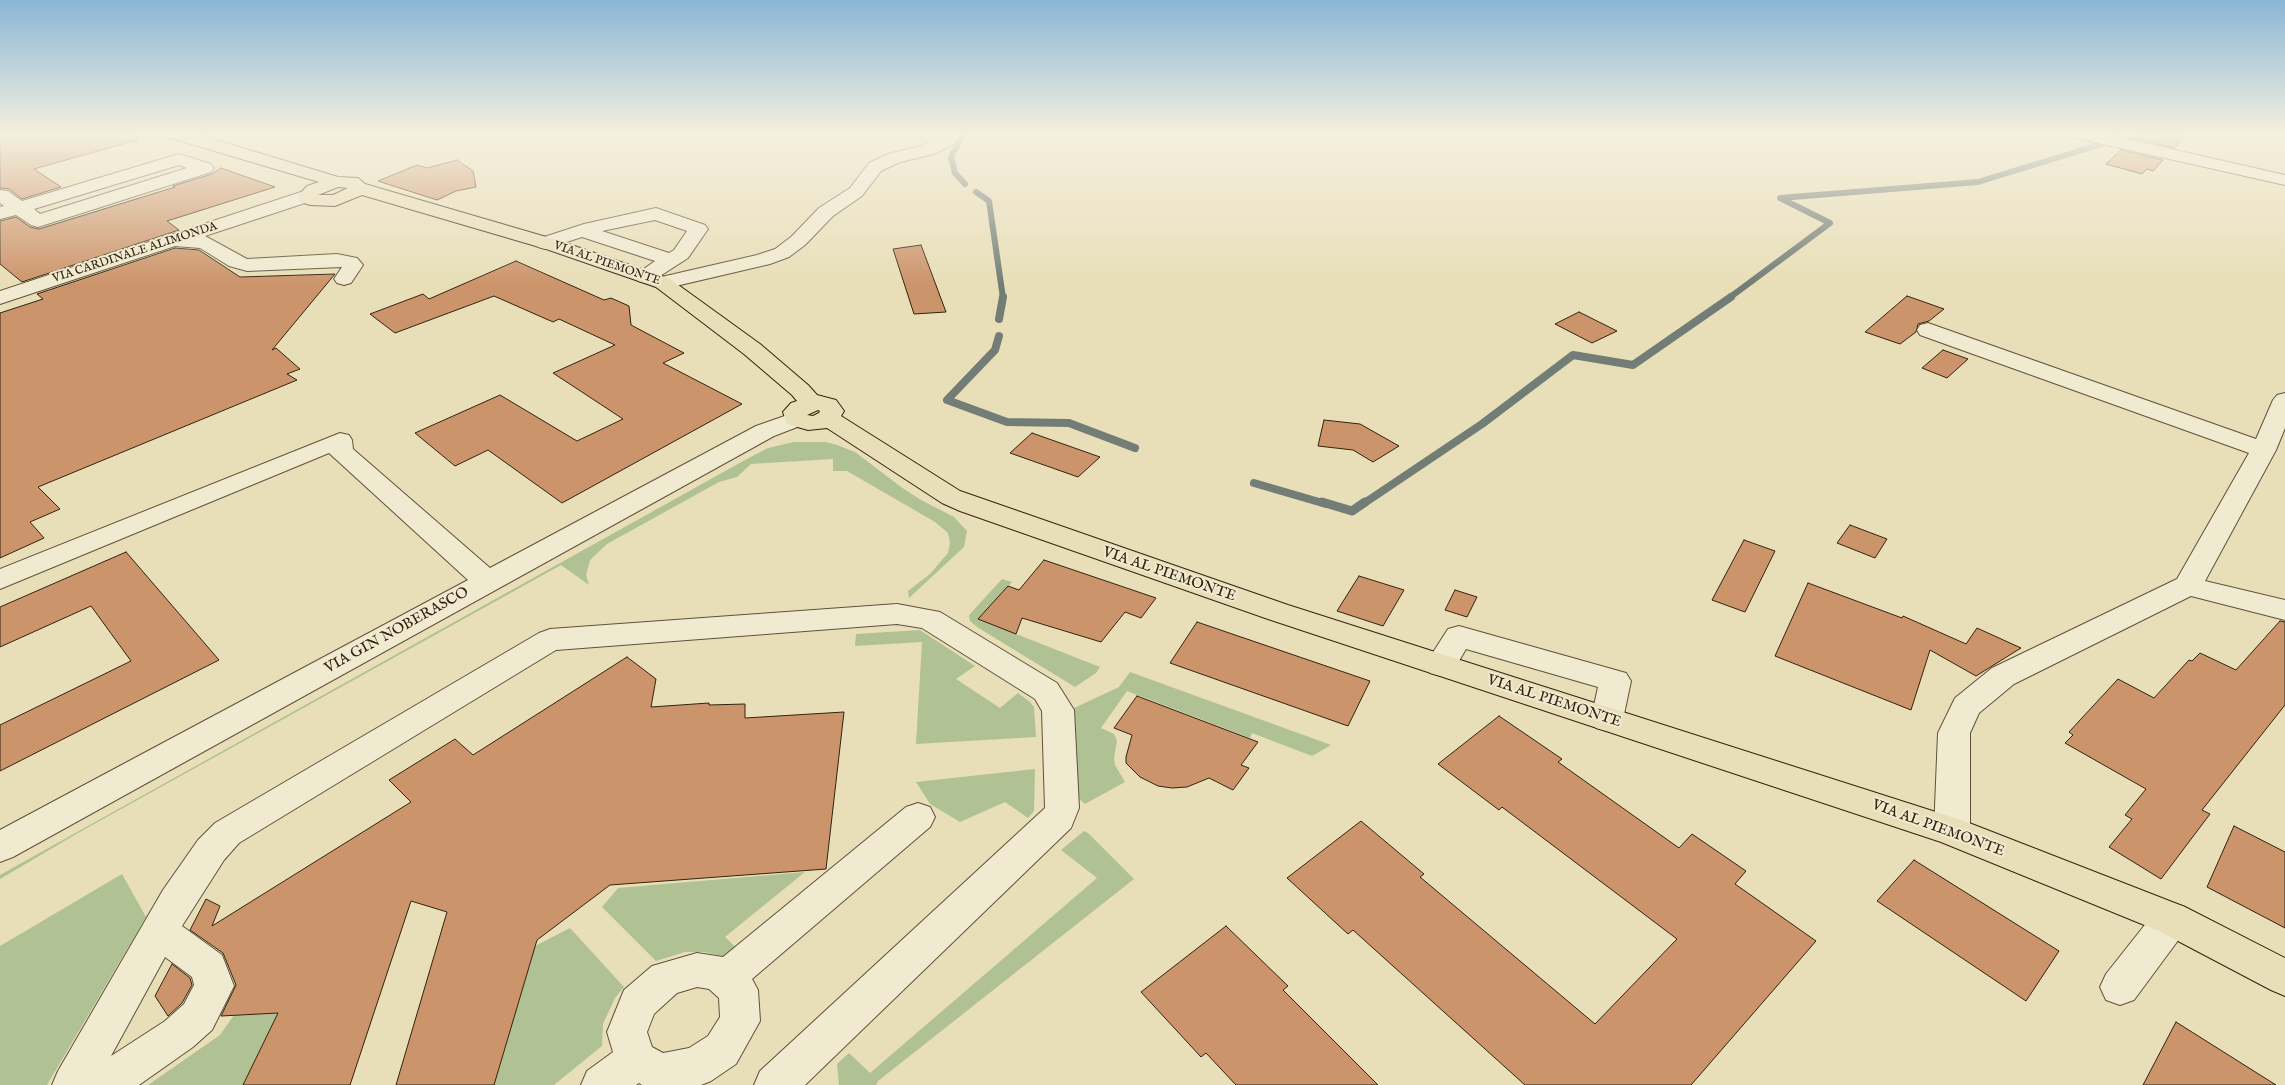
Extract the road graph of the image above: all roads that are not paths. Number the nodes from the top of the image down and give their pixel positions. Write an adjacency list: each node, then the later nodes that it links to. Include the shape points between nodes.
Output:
1 (78, 184): 8 (street)
2 (155, 184): 8 (street, via 38,220)
3 (307, 184): 7 (main road)
4 (334, 184): 6 (main road, VIA AL PIEMONTE)
5 (862, 184): 17 (street, via 782,253 763,260)
6 (347, 189): 7 (main road, VIA AL PIEMONTE, via 328,201); 13 (main road, VIA AL PIEMONTE)
7 (312, 195): 10 (street, VIA CARDINALE ALIMONDA)
8 (19, 198): 9 (street)
9 (0, 201)
10 (216, 226): 12 (street); 14 (street, VIA CARDINALE ALIMONDA)
11 (582, 231): 13 (street); 15 (street); 15 (street, via 656,214 698,229)
12 (242, 232)
13 (545, 243): 17 (main road, VIA AL PIEMONTE)
14 (176, 247): 16 (street, via 204,242 236,262 247,265 350,262 353,266); 18 (street, VIA CARDINALE ALIMONDA)
15 (672, 260): 17 (street)
16 (344, 279)
17 (654, 280): 21 (main road, VIA AL PIEMONTE, via 752,350 800,390)
18 (0, 298)
19 (1928, 330): 22 (street)
20 (2285, 400): 22 (street)
21 (812, 413): 24 (street, VIA GIN NOBERASCO, via 765,431); 28 (main road, VIA AL PIEMONTE, via 963,502 1278,612)
22 (2263, 450): 25 (street)
23 (0, 580): 24 (street, via 340,440 340,451)
24 (488, 582): 29 (street, VIA GIN NOBERASCO)
25 (2188, 586): 26 (street); 28 (street, via 2003,676 1966,706 1954,733)
26 (2285, 610)
27 (918, 817): 33 (street, via 739,966)
28 (1952, 831): 30 (main road, VIA AL PIEMONTE)
29 (0, 847)
30 (2172, 919): 32 (main road, VIA AL PIEMONTE); 34 (street)
31 (160, 931): 36 (street); 37 (street, via 208,967 214,986 198,1017 179,1034); 39 (street, via 176,901 211,850 227,833 550,640 897,614 930,619 1046,691 1052,700 1058,710 1062,808 1059,818)
32 (2285, 978)
33 (728, 981): 35 (street, via 718,973 697,970 666,978 638,1002 627,1032); 35 (street, via 738,990 740,1021 722,1050 696,1067 661,1072)
34 (2120, 988)
35 (636, 1060): 38 (street)
36 (73, 1085)
37 (104, 1085)
38 (602, 1085)
39 (775, 1085)

